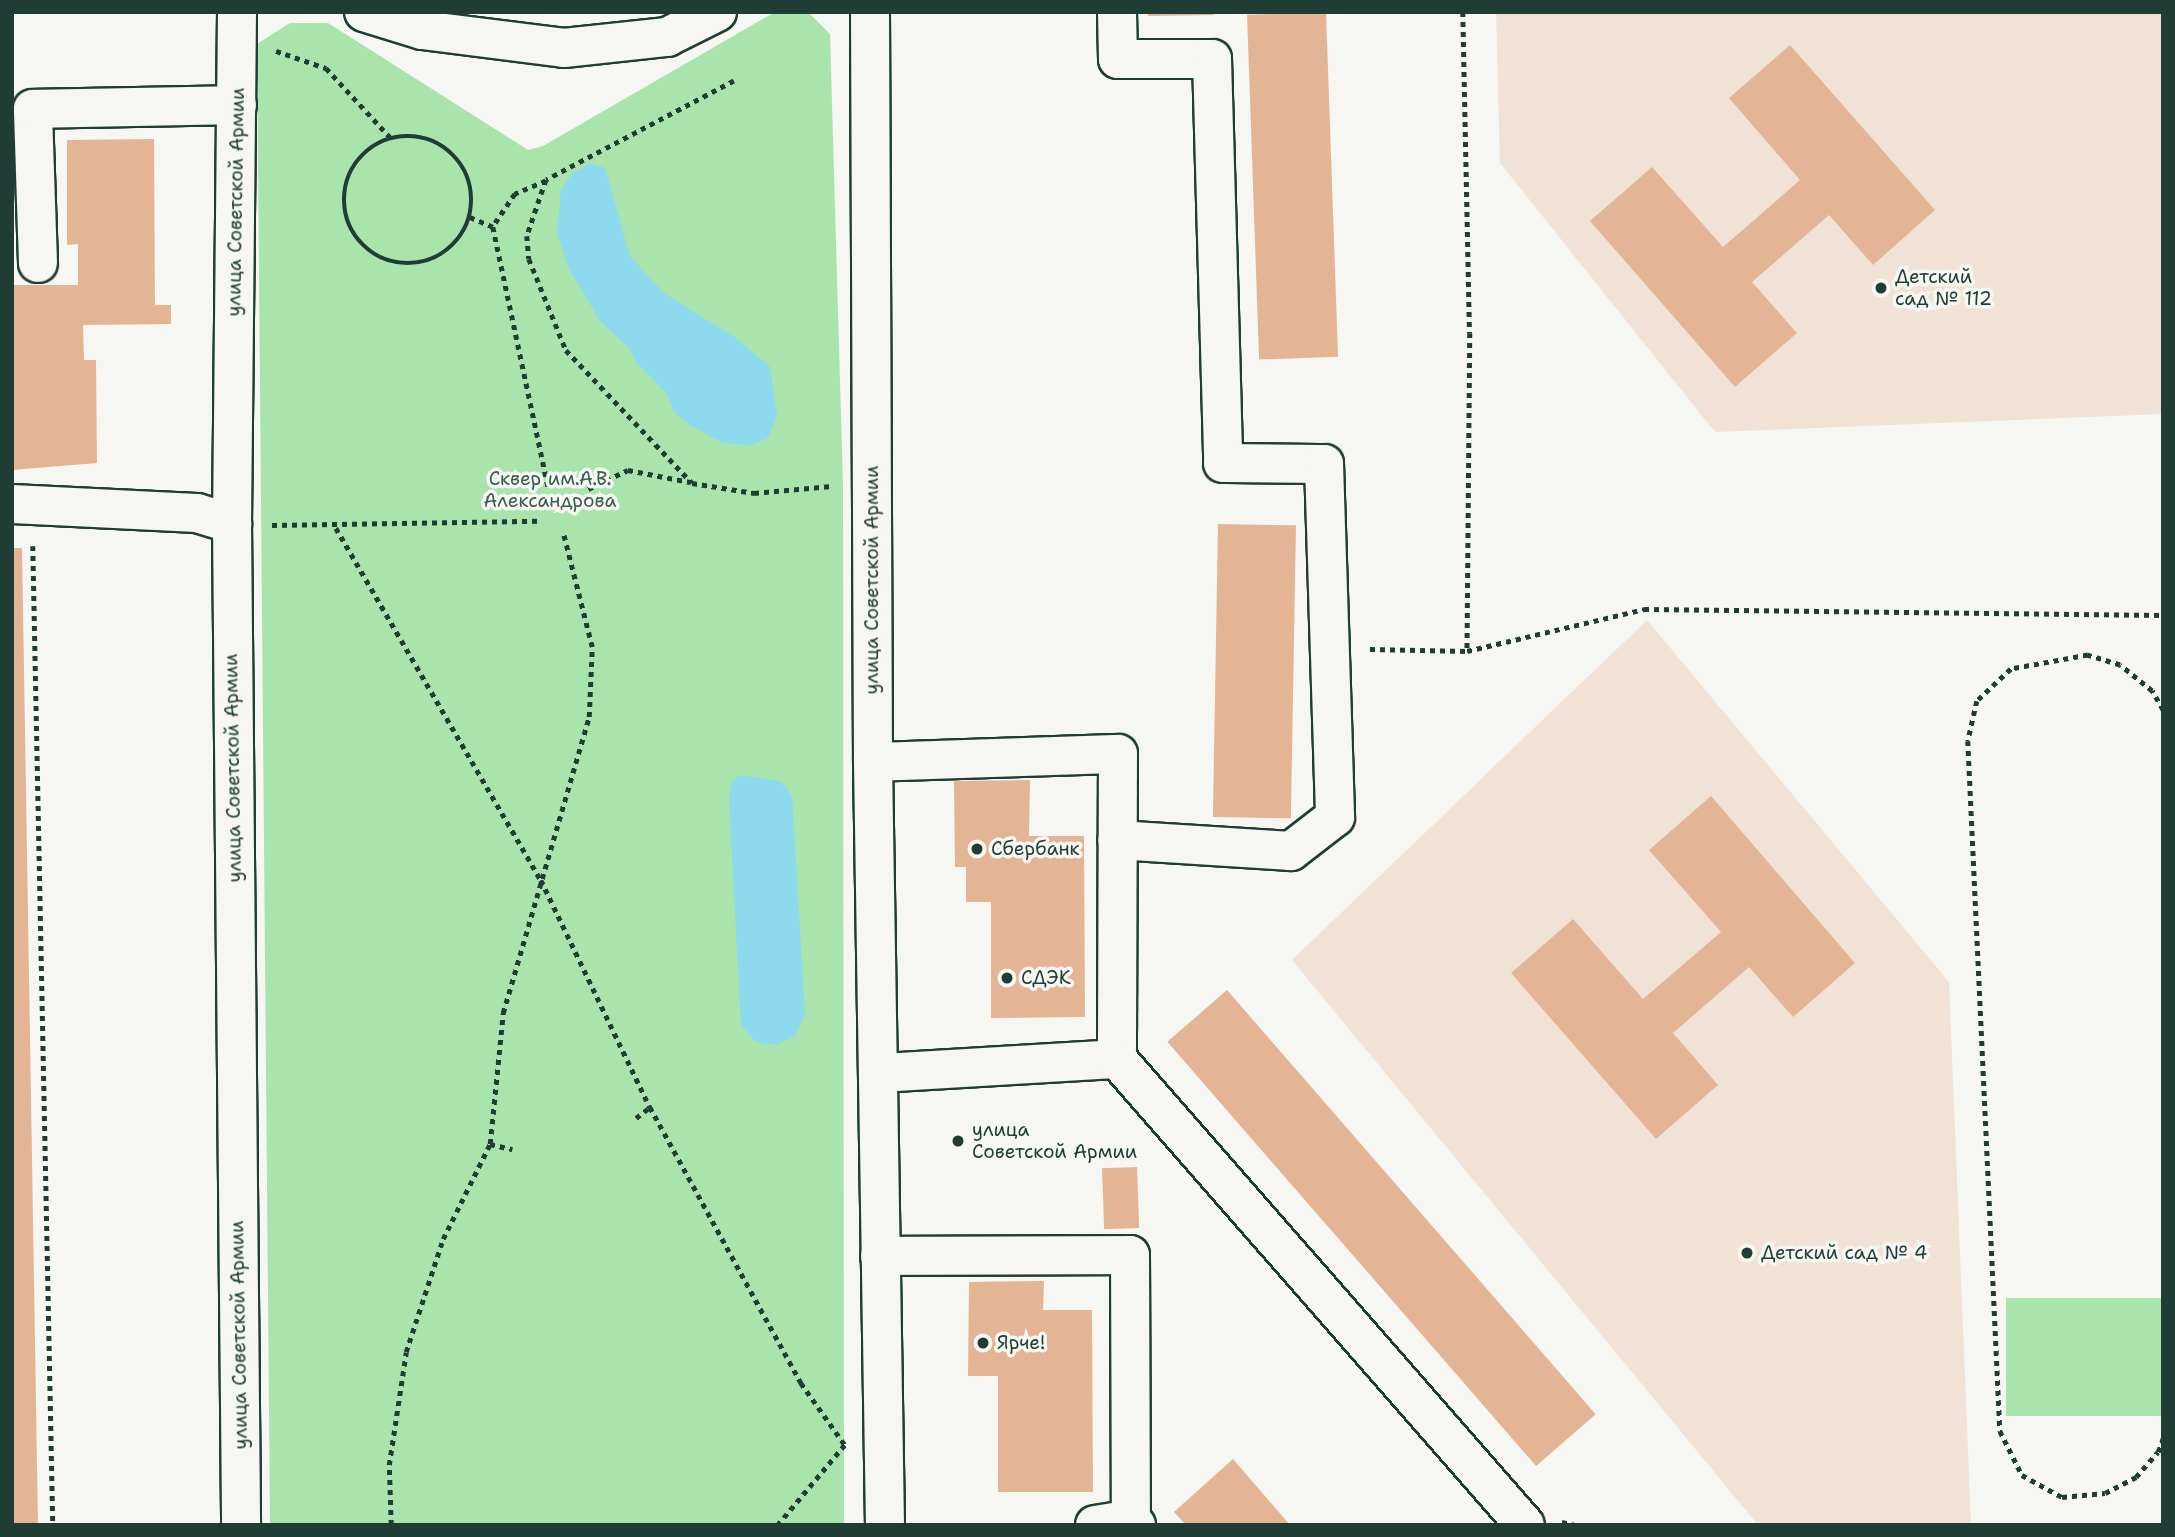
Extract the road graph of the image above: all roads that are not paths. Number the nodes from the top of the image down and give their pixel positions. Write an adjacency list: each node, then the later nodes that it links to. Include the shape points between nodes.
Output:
1 (237, 12): 6 (main road, улица Советской Армии)
2 (363, 12): 3 (main road, via 422,30 564,48 667,37)
3 (717, 12)
4 (870, 12): 11 (main road, улица Советской Армии)
5 (1116, 12): 12 (main road, via 1118,59 1212,59 1223,463 1324,464 1335,817 1291,851)
6 (237, 105): 7 (main road, via 33,109); 10 (main road, улица Советской Армии)
7 (24, 195): 8 (main road)
8 (38, 263)
9 (22, 504): 10 (main road, via 197,513)
10 (232, 524): 17 (main road, улица Советской Армии)
11 (873, 762): 12 (main road, via 1118,754); 14 (main road, улица Советской Армии)
12 (1117, 840): 13 (main road)
13 (1117, 1059): 14 (main road); 19 (main road)
14 (881, 1073): 15 (main road, улица Советской Армии)
15 (880, 1256): 16 (main road, via 1130,1255); 18 (main road, улица Советской Армии)
16 (1121, 1523)
17 (241, 1525)
18 (886, 1525)
19 (1525, 1525)

